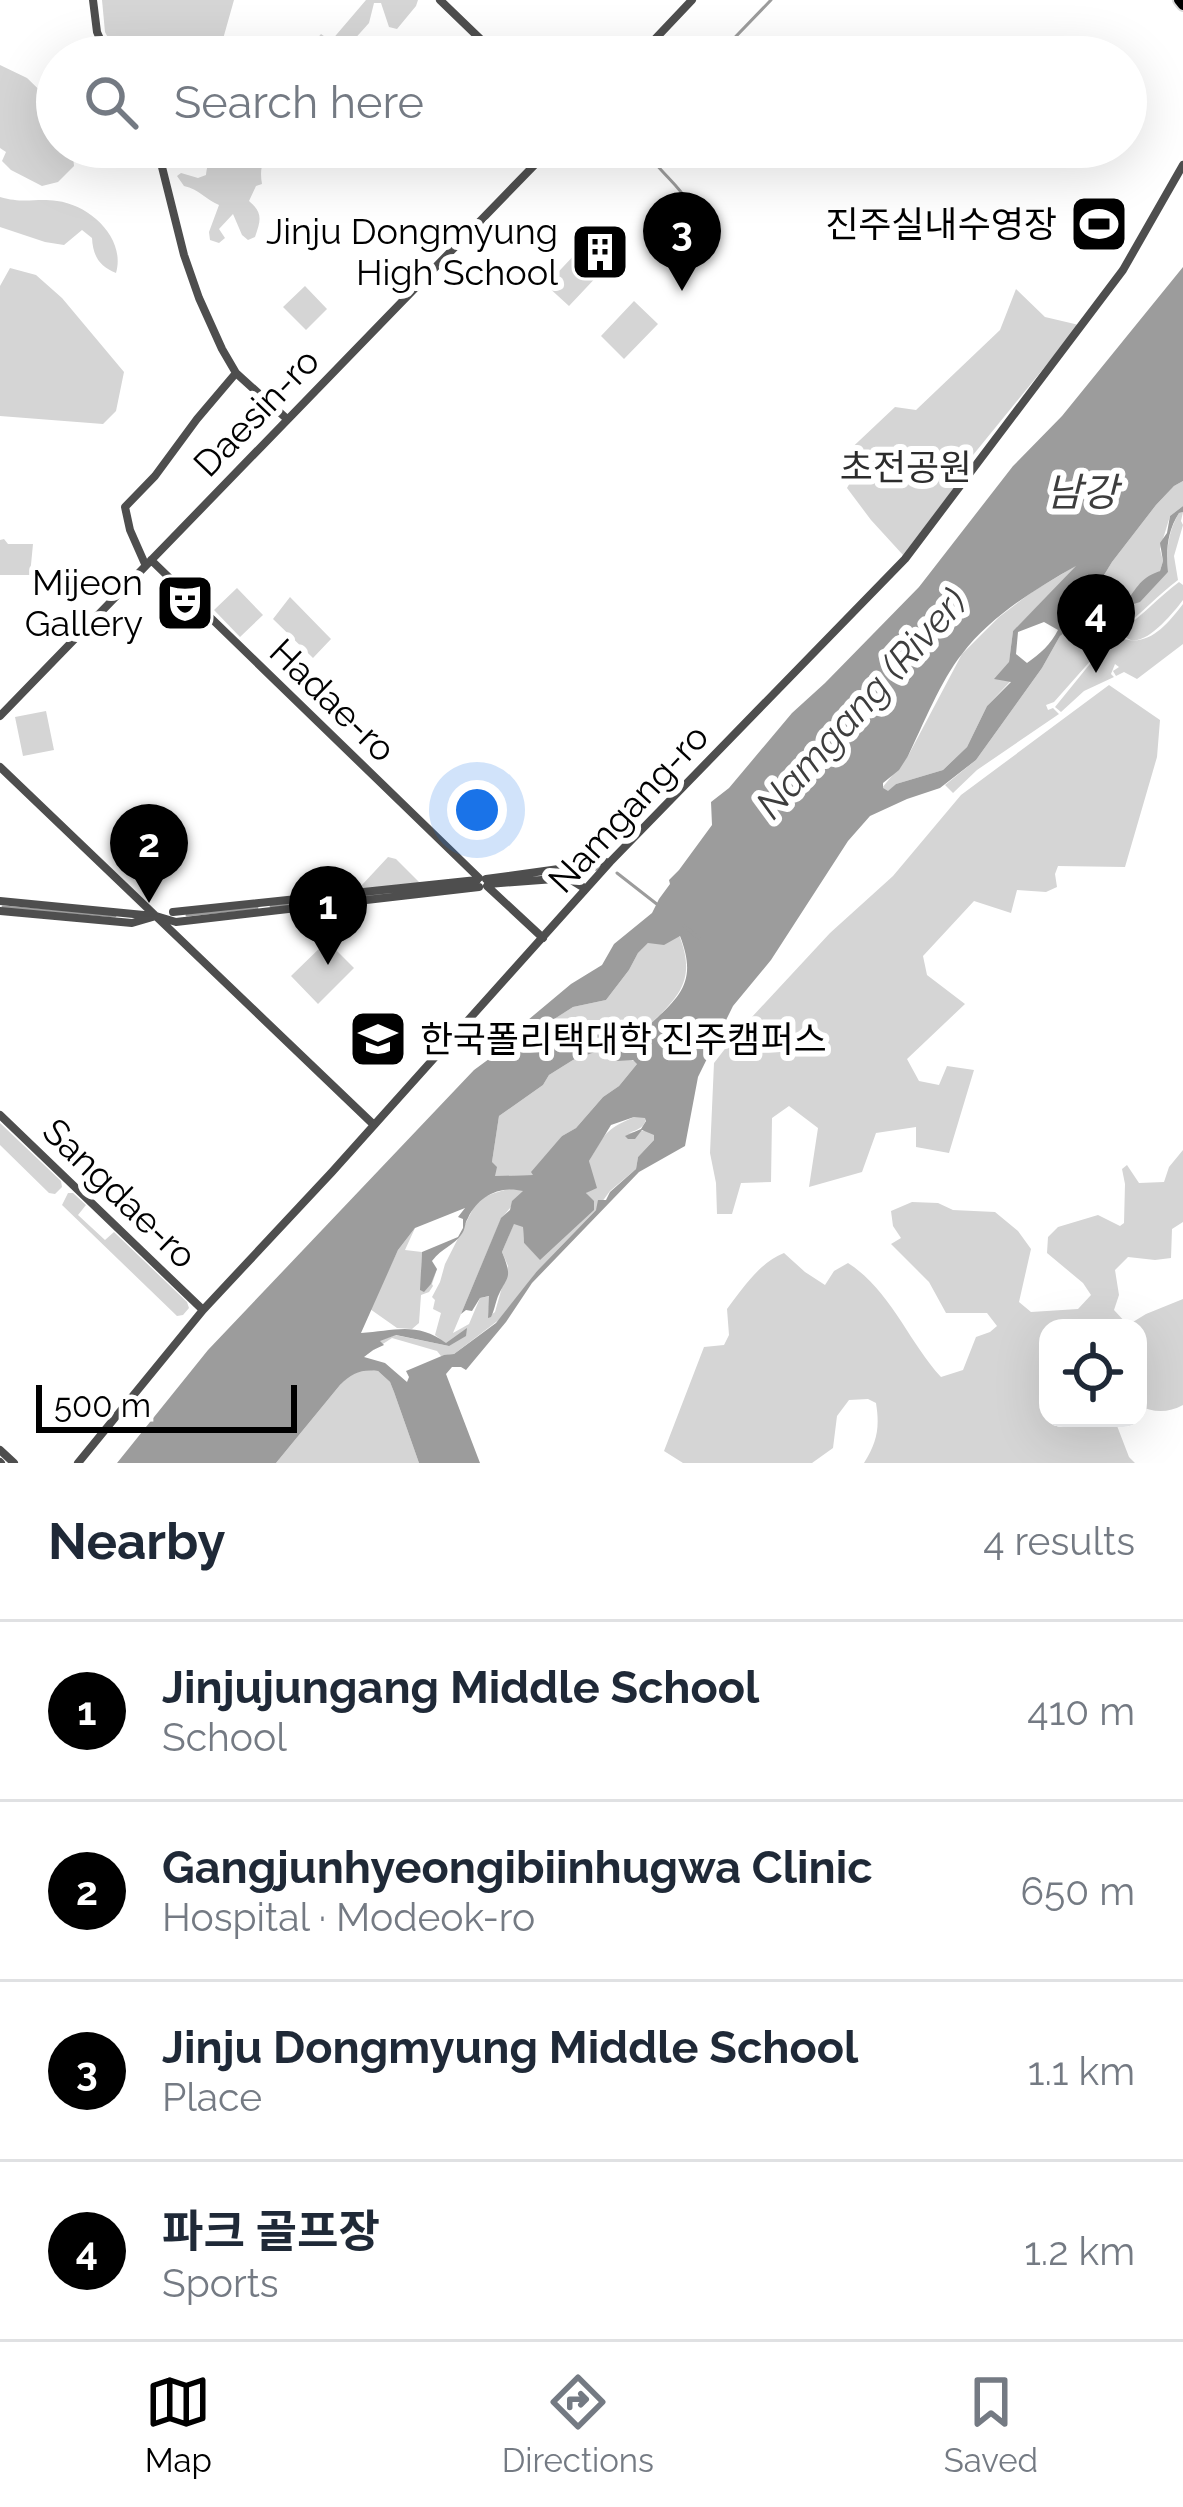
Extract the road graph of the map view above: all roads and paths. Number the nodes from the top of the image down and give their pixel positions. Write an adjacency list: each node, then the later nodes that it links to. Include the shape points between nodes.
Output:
1 (93, 0): 4 (street)
2 (440, 0): 5 (street)
3 (692, 0): 6 (street)
4 (99, 36)
5 (477, 36)
6 (658, 36)
7 (1183, 166): 18 (street, Namgang-ro, via 1112,285 905,559)
8 (162, 168): 10 (street, via 199,298)
9 (531, 168): 12 (street, Daesin-ro)
10 (236, 373): 11 (street); 15 (street, Hadae-ro, via 124,507)
11 (269, 402): 12 (street); 13 (street); 14 (street, via 277,420)
12 (302, 403): 13 (street, Daesin-ro)
13 (286, 419): 14 (street, Daesin-ro)
14 (268, 437): 15 (street, Daesin-ro)
15 (148, 563): 16 (street, Daesin-ro); 20 (street, Hadae-ro)
16 (0, 716)
17 (0, 767): 23 (street)
18 (610, 862): 19 (street); 21 (street, Namgang-ro)
19 (564, 874): 20 (street); 21 (street)
20 (483, 882): 23 (street); 24 (street, Hadae-ro)
21 (586, 889): 24 (street, Namgang-ro)
22 (2, 906): 23 (street)
23 (167, 915): 26 (street)
24 (543, 939): 26 (street, Namgang-ro)
25 (0, 1115): 27 (street, Sangdae-ro)
26 (374, 1125): 27 (street, Namgang-ro)
27 (203, 1310): 28 (street, Namgang-ro)
28 (136, 1393): 29 (street, Namgang-ro); 29 (street)
29 (81, 1463)

